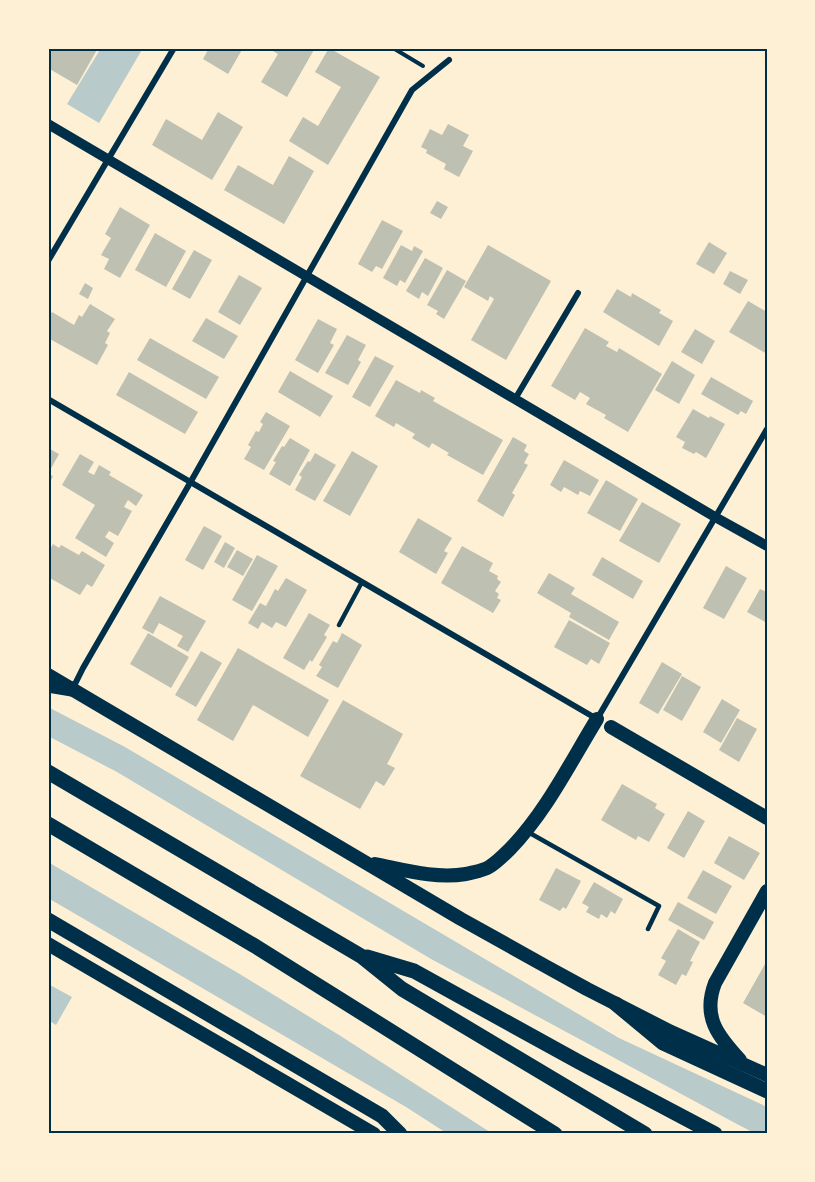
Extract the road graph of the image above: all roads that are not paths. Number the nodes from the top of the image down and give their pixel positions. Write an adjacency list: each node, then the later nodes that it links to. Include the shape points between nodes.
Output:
1 (174, 48): 4 (street)
2 (449, 60): 6 (street, via 412,90)
3 (48, 124): 4 (street)
4 (109, 158): 5 (street); 6 (street)
5 (48, 261)
6 (307, 277): 9 (street); 11 (street)
7 (578, 293): 9 (street)
8 (48, 399): 11 (street)
9 (515, 399): 12 (street)
10 (767, 429): 12 (street)
11 (190, 483): 14 (street); 18 (street)
12 (715, 517): 13 (street); 19 (street)
13 (767, 546)
14 (362, 582): 15 (lane); 19 (street)
15 (339, 625)
16 (48, 675): 18 (main road)
17 (48, 685): 18 (highway)
18 (72, 689): 25 (main road)
19 (597, 718): 24 (main road)
20 (611, 727): 22 (main road)
21 (48, 772): 30 (highway)
22 (767, 818)
23 (48, 824): 38 (highway, via 255,946)
24 (526, 831): 25 (main road, via 489,867 469,873 418,873); 28 (lane, via 659,906)
25 (363, 862): 31 (main road)
26 (767, 891): 32 (main road, via 711,995 714,1026)
27 (48, 920): 37 (highway, via 382,1116)
28 (648, 929)
29 (48, 944): 35 (main road)
30 (361, 956): 39 (highway, via 402,989); 40 (highway, via 414,971)
31 (616, 1004): 32 (main road); 34 (highway, via 663,1043)
32 (746, 1066): 33 (main road)
33 (767, 1075)
34 (767, 1091)
35 (355, 1130): 36 (main road)
36 (374, 1134)
37 (400, 1134)
38 (555, 1134)
39 (645, 1134)
40 (715, 1134)

